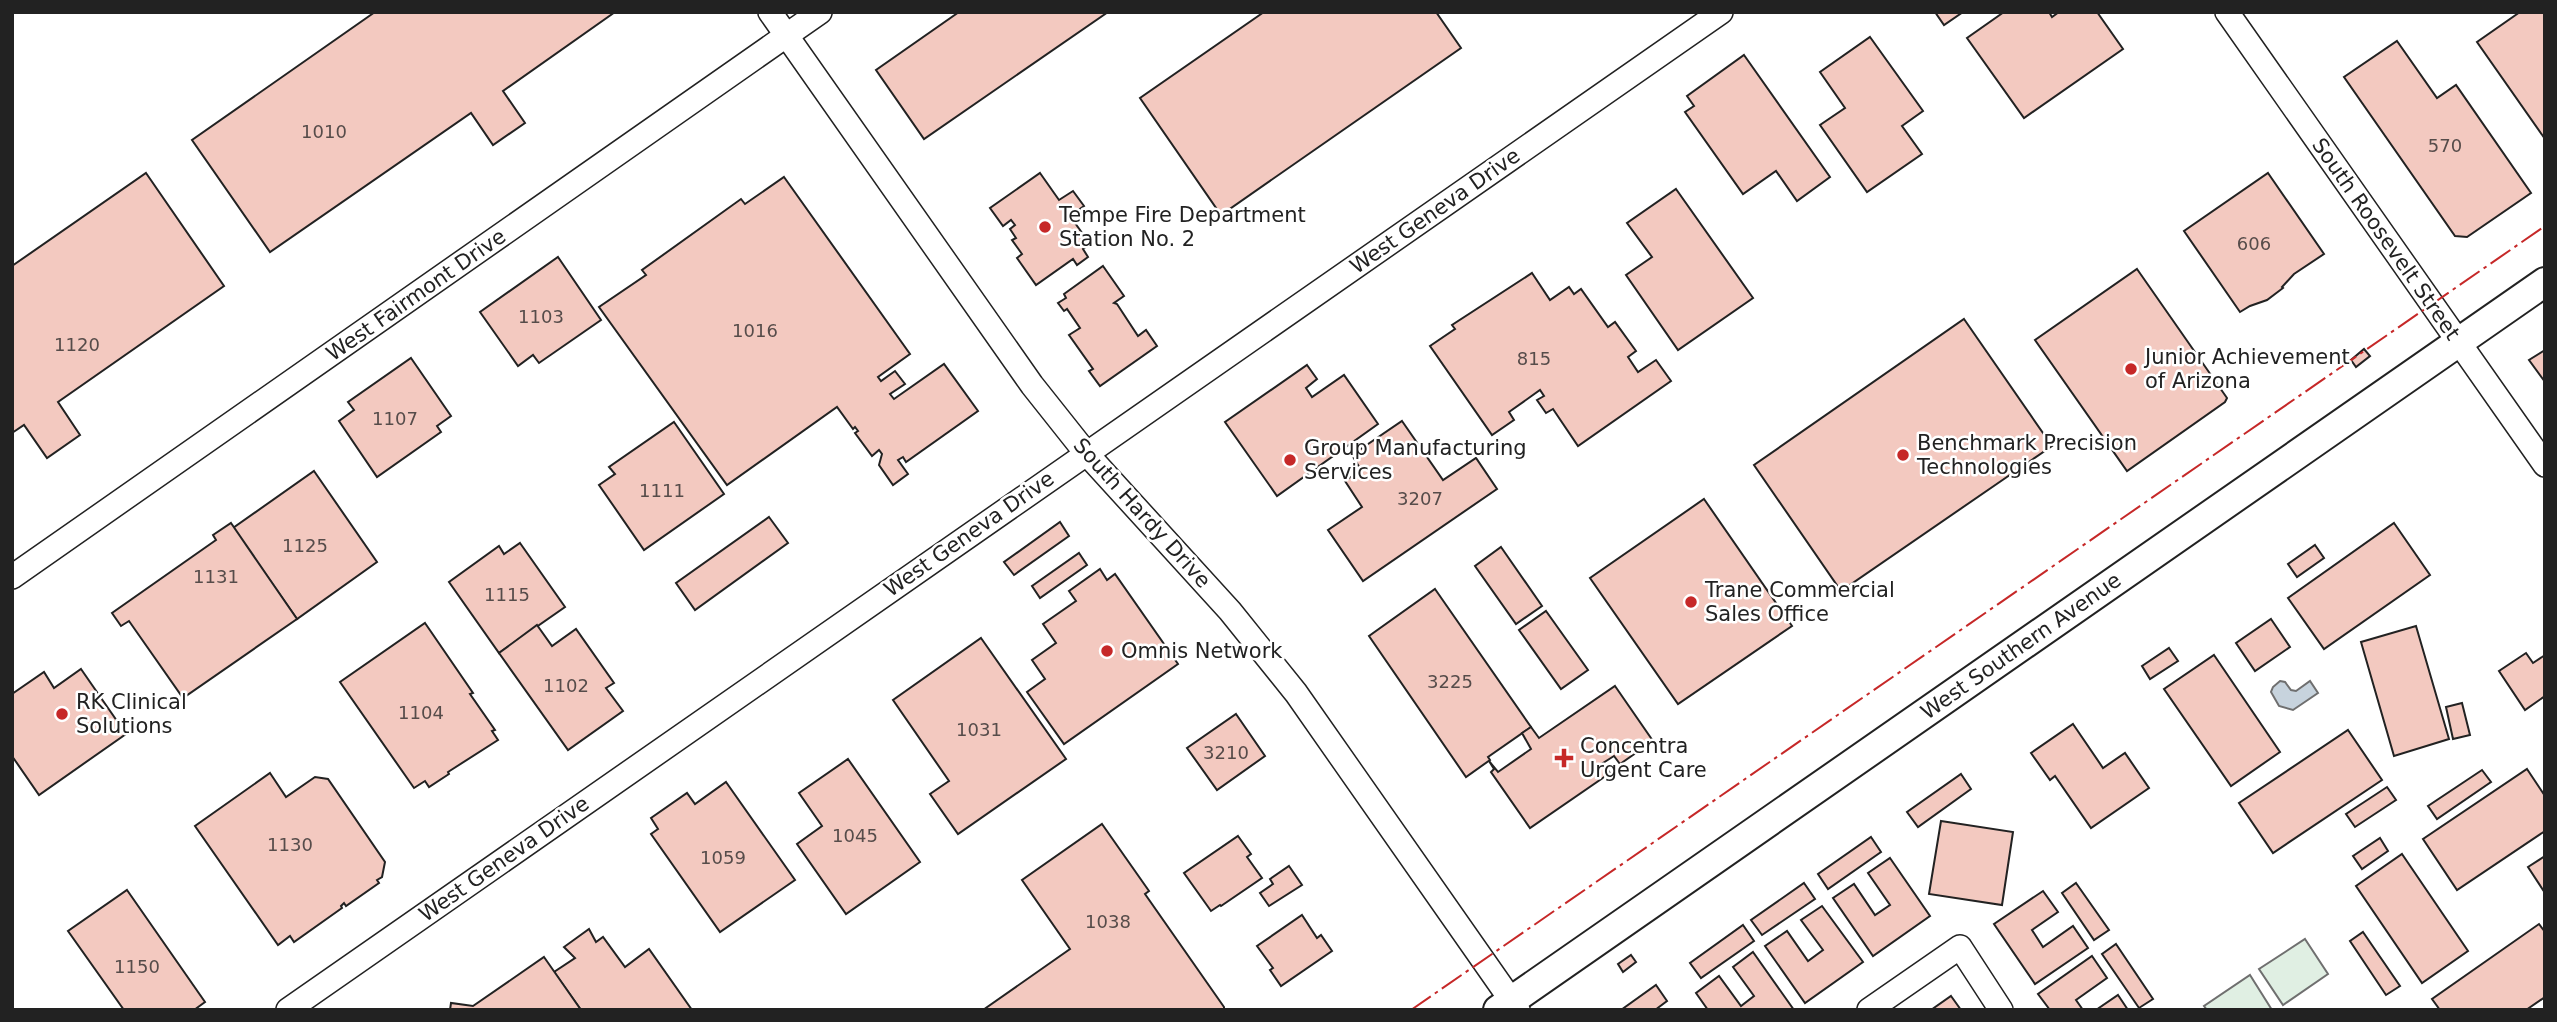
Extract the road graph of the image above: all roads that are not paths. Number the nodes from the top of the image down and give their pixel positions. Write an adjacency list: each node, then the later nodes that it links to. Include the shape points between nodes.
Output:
1 (770, 12): 5 (street, South Hardy Drive)
2 (820, 12): 5 (street, West Fairmont Drive)
3 (1721, 12): 8 (street, West Geneva Drive)
4 (2227, 12): 7 (street, South Roosevelt Street)
5 (786, 36): 8 (street, South Hardy Drive, via 1024,373); 10 (street, West Fairmont Drive)
6 (2545, 282): 7 (main road, West Southern Avenue)
7 (2459, 343): 9 (street, South Roosevelt Street); 11 (main road, West Southern Avenue)
8 (1086, 453): 11 (street, South Hardy Drive, via 1230,611 1296,693); 12 (street, West Geneva Drive)
9 (2545, 465)
10 (12, 577)
11 (1509, 1007)
12 (288, 1010)
13 (1869, 1010): 14 (street, via 1960,947)
14 (2001, 1010)

